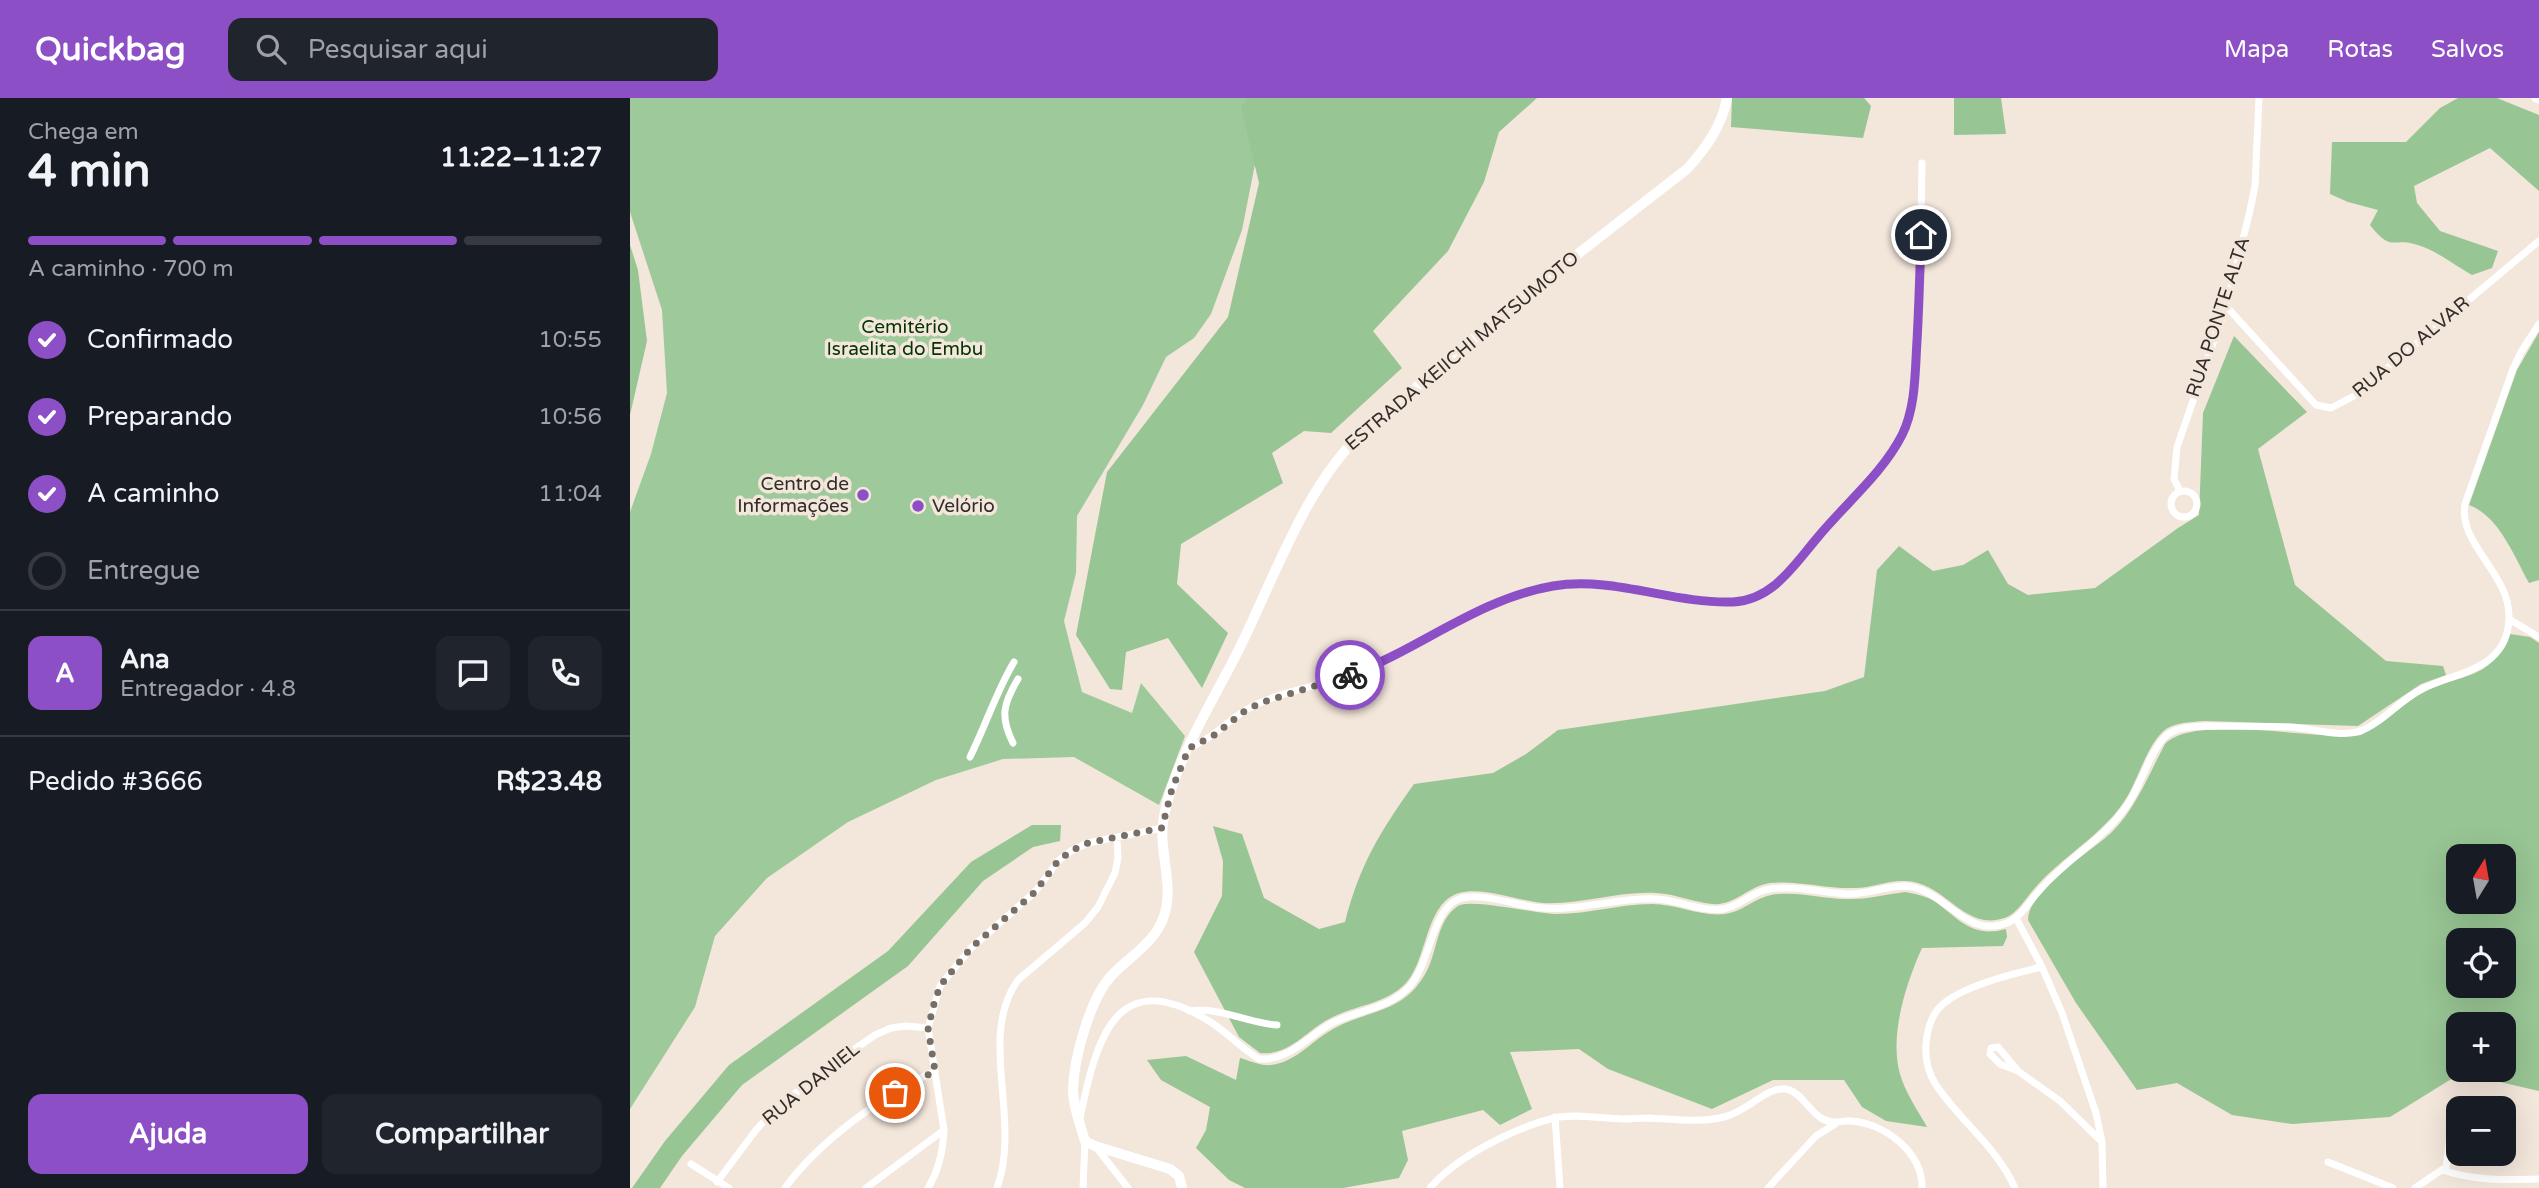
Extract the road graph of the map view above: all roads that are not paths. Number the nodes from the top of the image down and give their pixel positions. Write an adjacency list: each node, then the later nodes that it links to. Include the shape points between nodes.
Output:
1 (1727, 98): 13 (main road, ESTRADA KEIICHI MATSUMOTO, via 1718,128 1687,169 1443,362 1338,456)
2 (2259, 98): 5 (street, RUA PONTE ALTA, via 2255,186)
3 (1922, 163): 13 (street, via 1920,283 1909,417 1881,466 1769,591 1733,602 1608,585 1530,591 1472,612 1365,670 1263,702)
4 (2539, 241): 5 (street, RUA DO ALVAR, via 2354,396 2331,408 2316,405)
5 (2226, 306): 7 (street, RUA PONTE ALTA, via 2177,447 2174,479)
6 (2539, 324): 8 (street, via 2513,369 2464,510 2467,528 2504,592)
7 (2180, 492)
8 (2509, 619): 9 (street); 17 (street, via 2500,647 2487,662 2423,688 2360,731 2205,726 2170,733 2161,741 2119,817 2054,873)
9 (2539, 637)
10 (1014, 662): 14 (street)
11 (1018, 679): 12 (street, via 1004,708)
12 (1013, 743)
13 (1189, 748): 15 (main road, ESTRADA KEIICHI MATSUMOTO)
14 (970, 757)
15 (1162, 828): 16 (street); 25 (main road, ESTRADA KEIICHI MATSUMOTO, via 1168,891 1164,918 1141,950 1110,977 1089,1019 1075,1067 1073,1092)
16 (1116, 837): 21 (street, via 1088,843 1058,861 1035,892 971,948 940,986); 40 (street, via 1115,873 1098,907 1018,980 1004,1006 999,1050 1007,1143)
17 (2016, 918): 18 (street); 19 (street, via 1996,926 1975,924 1938,897 1905,886 1851,894 1767,889 1712,910 1656,899 1564,909 1462,898 1453,902 1436,925 1420,973 1409,988 1384,1005 1332,1023 1278,1057 1259,1059)
18 (2042, 967): 28 (street, via 2062,1013); 48 (street, via 1959,994 1939,1007 1927,1033 1926,1064 1936,1086 2000,1160)
19 (1189, 1011): 20 (street, via 1215,1011); 25 (street, via 1174,1005 1136,1003 1116,1017 1093,1058)
20 (1277, 1026)
21 (928, 1028): 22 (street); 35 (street, RUA DANIEL, via 891,1028 842,1057 776,1108)
22 (935, 1071): 27 (street); 37 (street, via 843,1130 798,1170)
23 (2018, 1071): 23 (street, via 2001,1050 1993,1047 1991,1056); 28 (street, via 2060,1101)
24 (1555, 1117): 26 (street, via 1702,1121 1742,1112 1774,1088 1782,1088 1792,1090 1819,1117); 44 (street, via 1464,1158); 45 (street)
25 (1079, 1121): 29 (main road, ESTRADA KEIICHI MATSUMOTO)
26 (1835, 1124): 46 (street, via 1816,1136); 47 (street, via 1850,1121 1873,1126 1894,1137 1920,1169)
27 (944, 1130): 38 (street); 39 (street, via 940,1161)
28 (2102, 1142): 49 (street)
29 (1090, 1143): 41 (street); 42 (street); 43 (main road, via 1170,1169 1179,1176)
30 (2328, 1163): 50 (street)
31 (691, 1164): 35 (street)
32 (2446, 1166): 33 (street)
33 (2442, 1170): 34 (street, via 2480,1180); 51 (street)
34 (2539, 1179)
35 (717, 1182): 36 (street)
36 (729, 1188)
37 (785, 1188)
38 (866, 1188)
39 (928, 1188)
40 (998, 1188)
41 (1083, 1188)
42 (1128, 1188)
43 (1182, 1188)
44 (1430, 1188)
45 (1560, 1188)
46 (1768, 1188)
47 (1922, 1188)
48 (2014, 1188)
49 (2103, 1188)
50 (2393, 1188)
51 (2415, 1188)

